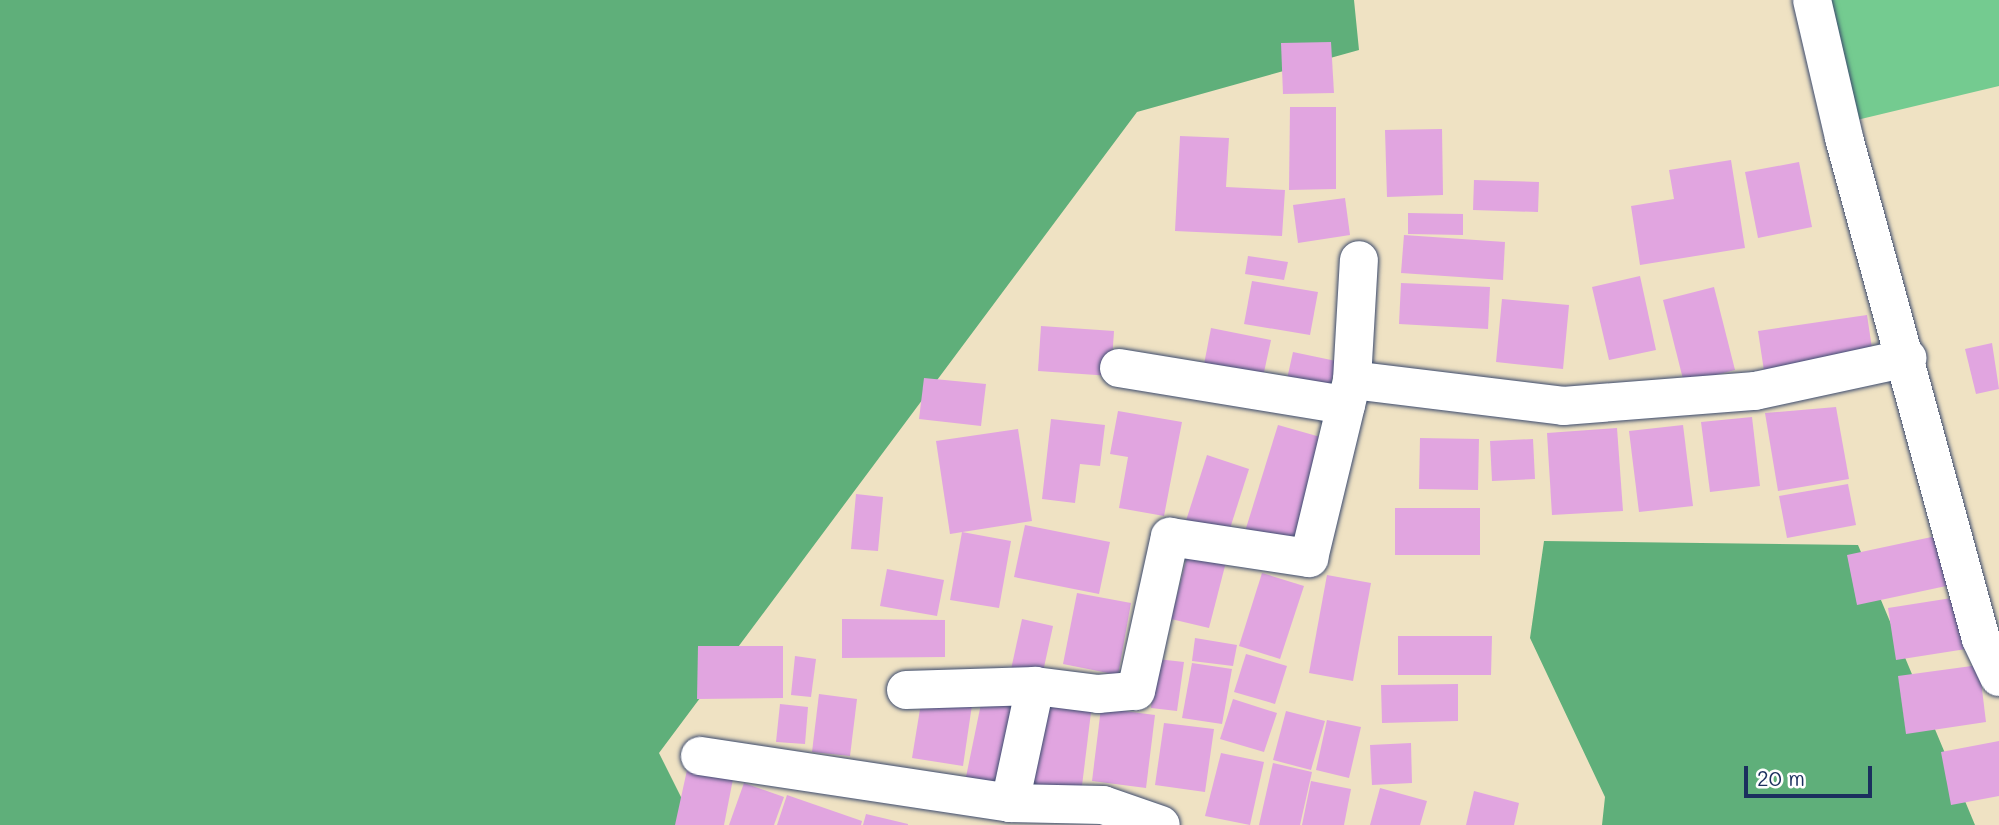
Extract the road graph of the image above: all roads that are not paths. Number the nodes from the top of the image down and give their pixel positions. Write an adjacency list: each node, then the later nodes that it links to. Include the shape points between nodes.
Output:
1 (1812, 0): 3 (street, via 1844,138)
2 (1359, 260): 5 (street)
3 (1907, 358): 5 (street, via 1755,391 1563,406); 6 (street, via 1981,639)
4 (1119, 368): 5 (street)
5 (1349, 392): 7 (street, via 1309,558 1170,537 1136,691 1098,694)
6 (1999, 677)
7 (1035, 686): 8 (street); 10 (street)
8 (906, 690)
9 (700, 756): 10 (street)
10 (1010, 803): 11 (street, via 1102,805)
11 (1161, 825)

